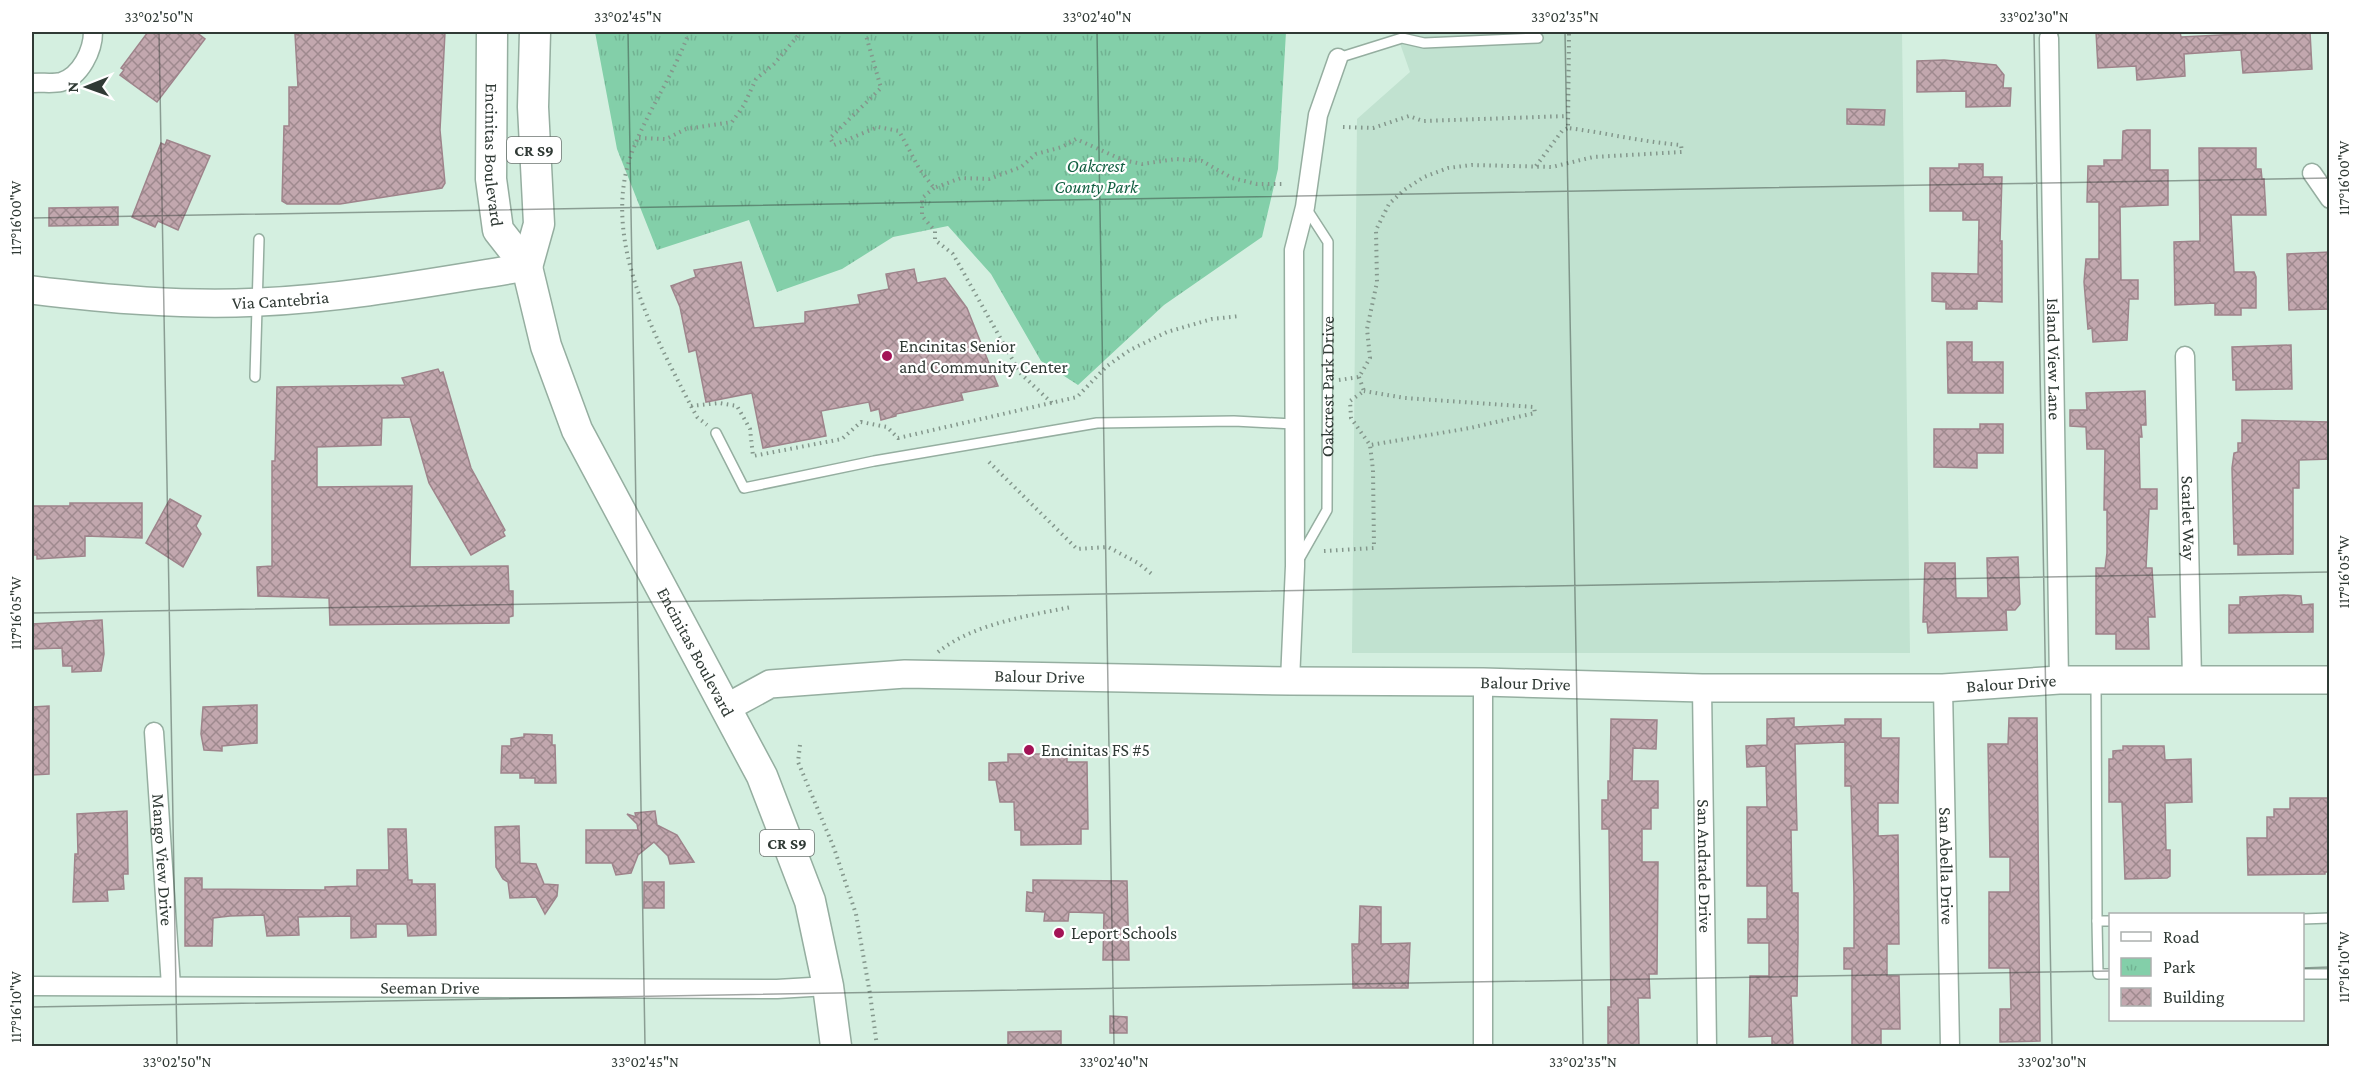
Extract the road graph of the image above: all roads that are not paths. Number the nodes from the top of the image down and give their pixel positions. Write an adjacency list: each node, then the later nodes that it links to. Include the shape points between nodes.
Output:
1 (93, 32): 7 (street, via 93,42 81,68 62,82)
2 (492, 32): 12 (main road, Encinitas Boulevard / CR S9, via 491,179 498,230)
3 (535, 32): 12 (main road, Encinitas Boulevard / CR S9, via 533,107 539,224)
4 (2050, 35): 20 (street, Island View Lane)
5 (1538, 39): 6 (lane, via 1424,43 1402,38)
6 (1338, 58): 10 (street, Oakcrest Park Drive, via 1318,115)
7 (32, 83)
8 (2312, 172): 9 (street)
9 (2330, 199)
10 (1305, 207): 17 (street, Oakcrest Park Drive, via 1294,250); 19 (lane, Oakcrest Park Drive, via 1328,242 1327,510)
11 (259, 239): 14 (lane)
12 (527, 267): 14 (street, Via Cantebria, via 367,293); 28 (main road, Encinitas Boulevard / CR S9, via 546,346 577,430)
13 (32, 290): 14 (street, Via Cantebria, via 108,299)
14 (258, 302): 16 (lane)
15 (2185, 356): 22 (street, Scarlet Way)
16 (255, 377)
17 (1293, 424): 18 (lane, via 1097,423 874,461 744,488); 19 (street, Oakcrest Park Drive)
18 (716, 433)
19 (1295, 566): 24 (street, Oakcrest Park Drive)
20 (2059, 680): 21 (street, Balour Drive); 27 (street, Balour Drive)
21 (2096, 680): 22 (street, Balour Drive); 32 (lane)
22 (2192, 680): 23 (street, Balour Drive)
23 (2330, 680)
24 (1290, 681): 25 (street, Balour Drive); 28 (street, Balour Drive, via 905,674 770,684)
25 (1483, 682): 26 (street, Balour Drive); 41 (street)
26 (1702, 688): 27 (street, Balour Drive); 42 (street, San Andrade Drive)
27 (1943, 688): 43 (street, San Abella Drive)
28 (726, 708): 39 (main road, Encinitas Boulevard / CR S9, via 762,777 810,901)
29 (154, 732): 38 (street, Mango View Drive)
30 (2330, 918): 31 (lane)
31 (2304, 919)
32 (2097, 921): 33 (lane); 34 (lane, via 2098,974)
33 (2109, 921)
34 (2109, 974)
35 (2304, 974): 36 (lane)
36 (2330, 974)
37 (32, 986): 38 (street, Seeman Drive)
38 (171, 986): 39 (street, Seeman Drive)
39 (828, 986): 40 (main road, Encinitas Boulevard / CR S9)
40 (836, 1047)
41 (1484, 1047)
42 (1707, 1047)
43 (1950, 1047)

